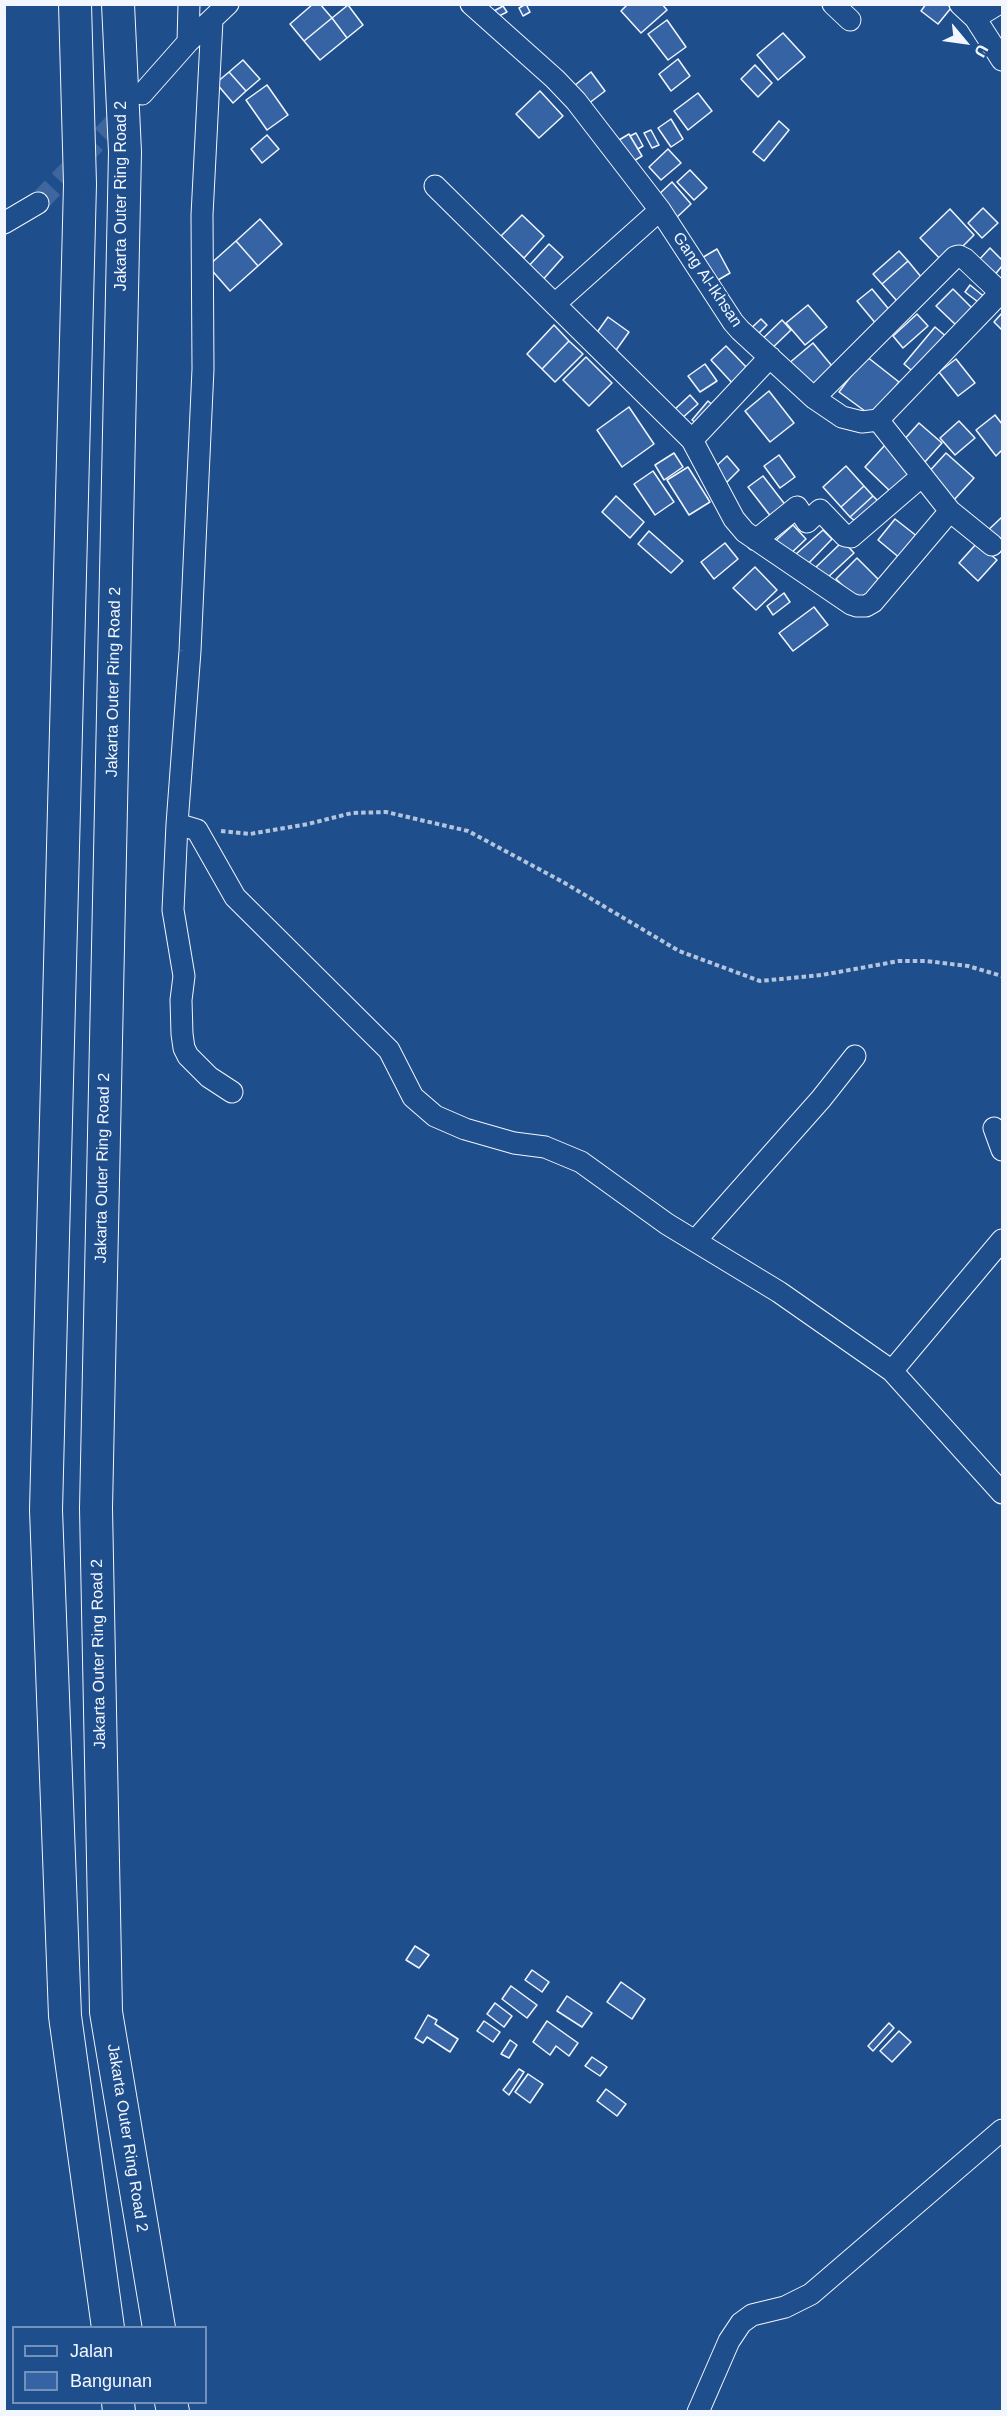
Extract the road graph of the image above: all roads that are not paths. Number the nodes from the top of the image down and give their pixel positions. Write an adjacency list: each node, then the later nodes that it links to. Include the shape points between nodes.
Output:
1 (75, 4): 38 (highway, via 80,184 46,1510 65,2016)
2 (118, 4): 39 (highway, Jakarta Outer Ring Road 2, via 125,164 96,1520 106,2012)
3 (189, 4): 11 (street)
4 (228, 4): 9 (street)
5 (471, 4): 16 (street, Gang Al-Ikhsan, via 576,101)
6 (833, 4): 10 (street)
7 (998, 4): 8 (street)
8 (967, 11): 12 (street)
9 (212, 20): 11 (street); 28 (street, via 201,257 203,369 190,651)
10 (850, 20)
11 (188, 42): 13 (street)
12 (1002, 60)
13 (142, 94)
14 (435, 186): 19 (street)
15 (38, 203): 17 (street)
16 (660, 210): 19 (street); 20 (street, Gang Al-Ikhsan, via 733,322)
17 (4, 223)
18 (1002, 292): 21 (street, via 965,259 955,257); 22 (street)
19 (556, 303): 23 (street)
20 (770, 357): 21 (street, Gang Al-Ikhsan); 23 (street)
21 (814, 398): 22 (street, Gang Al-Ikhsan, via 842,417 862,422)
22 (878, 420): 24 (street)
23 (692, 440): 26 (street, via 734,519)
24 (922, 476): 25 (street); 26 (street, via 851,537 845,536 820,510 807,522 797,507)
25 (950, 511): 26 (street, via 866,606 851,604); 27 (street)
26 (756, 540)
27 (992, 545)
28 (187, 827): 30 (street, via 174,910 184,976 184,1048 209,1077); 33 (street, via 235,897 389,1050 413,1097 435,1116 484,1135 563,1153)
29 (855, 1056): 33 (street)
30 (232, 1092)
31 (994, 1128): 32 (street)
32 (1002, 1150)
33 (696, 1240): 35 (street)
34 (1002, 1240): 35 (street)
35 (892, 1371): 36 (street)
36 (1002, 1493)
37 (1002, 2130): 40 (street, via 811,2294 785,2307 752,2315 741,2324)
38 (108, 2326)
39 (159, 2326)
40 (698, 2412)

